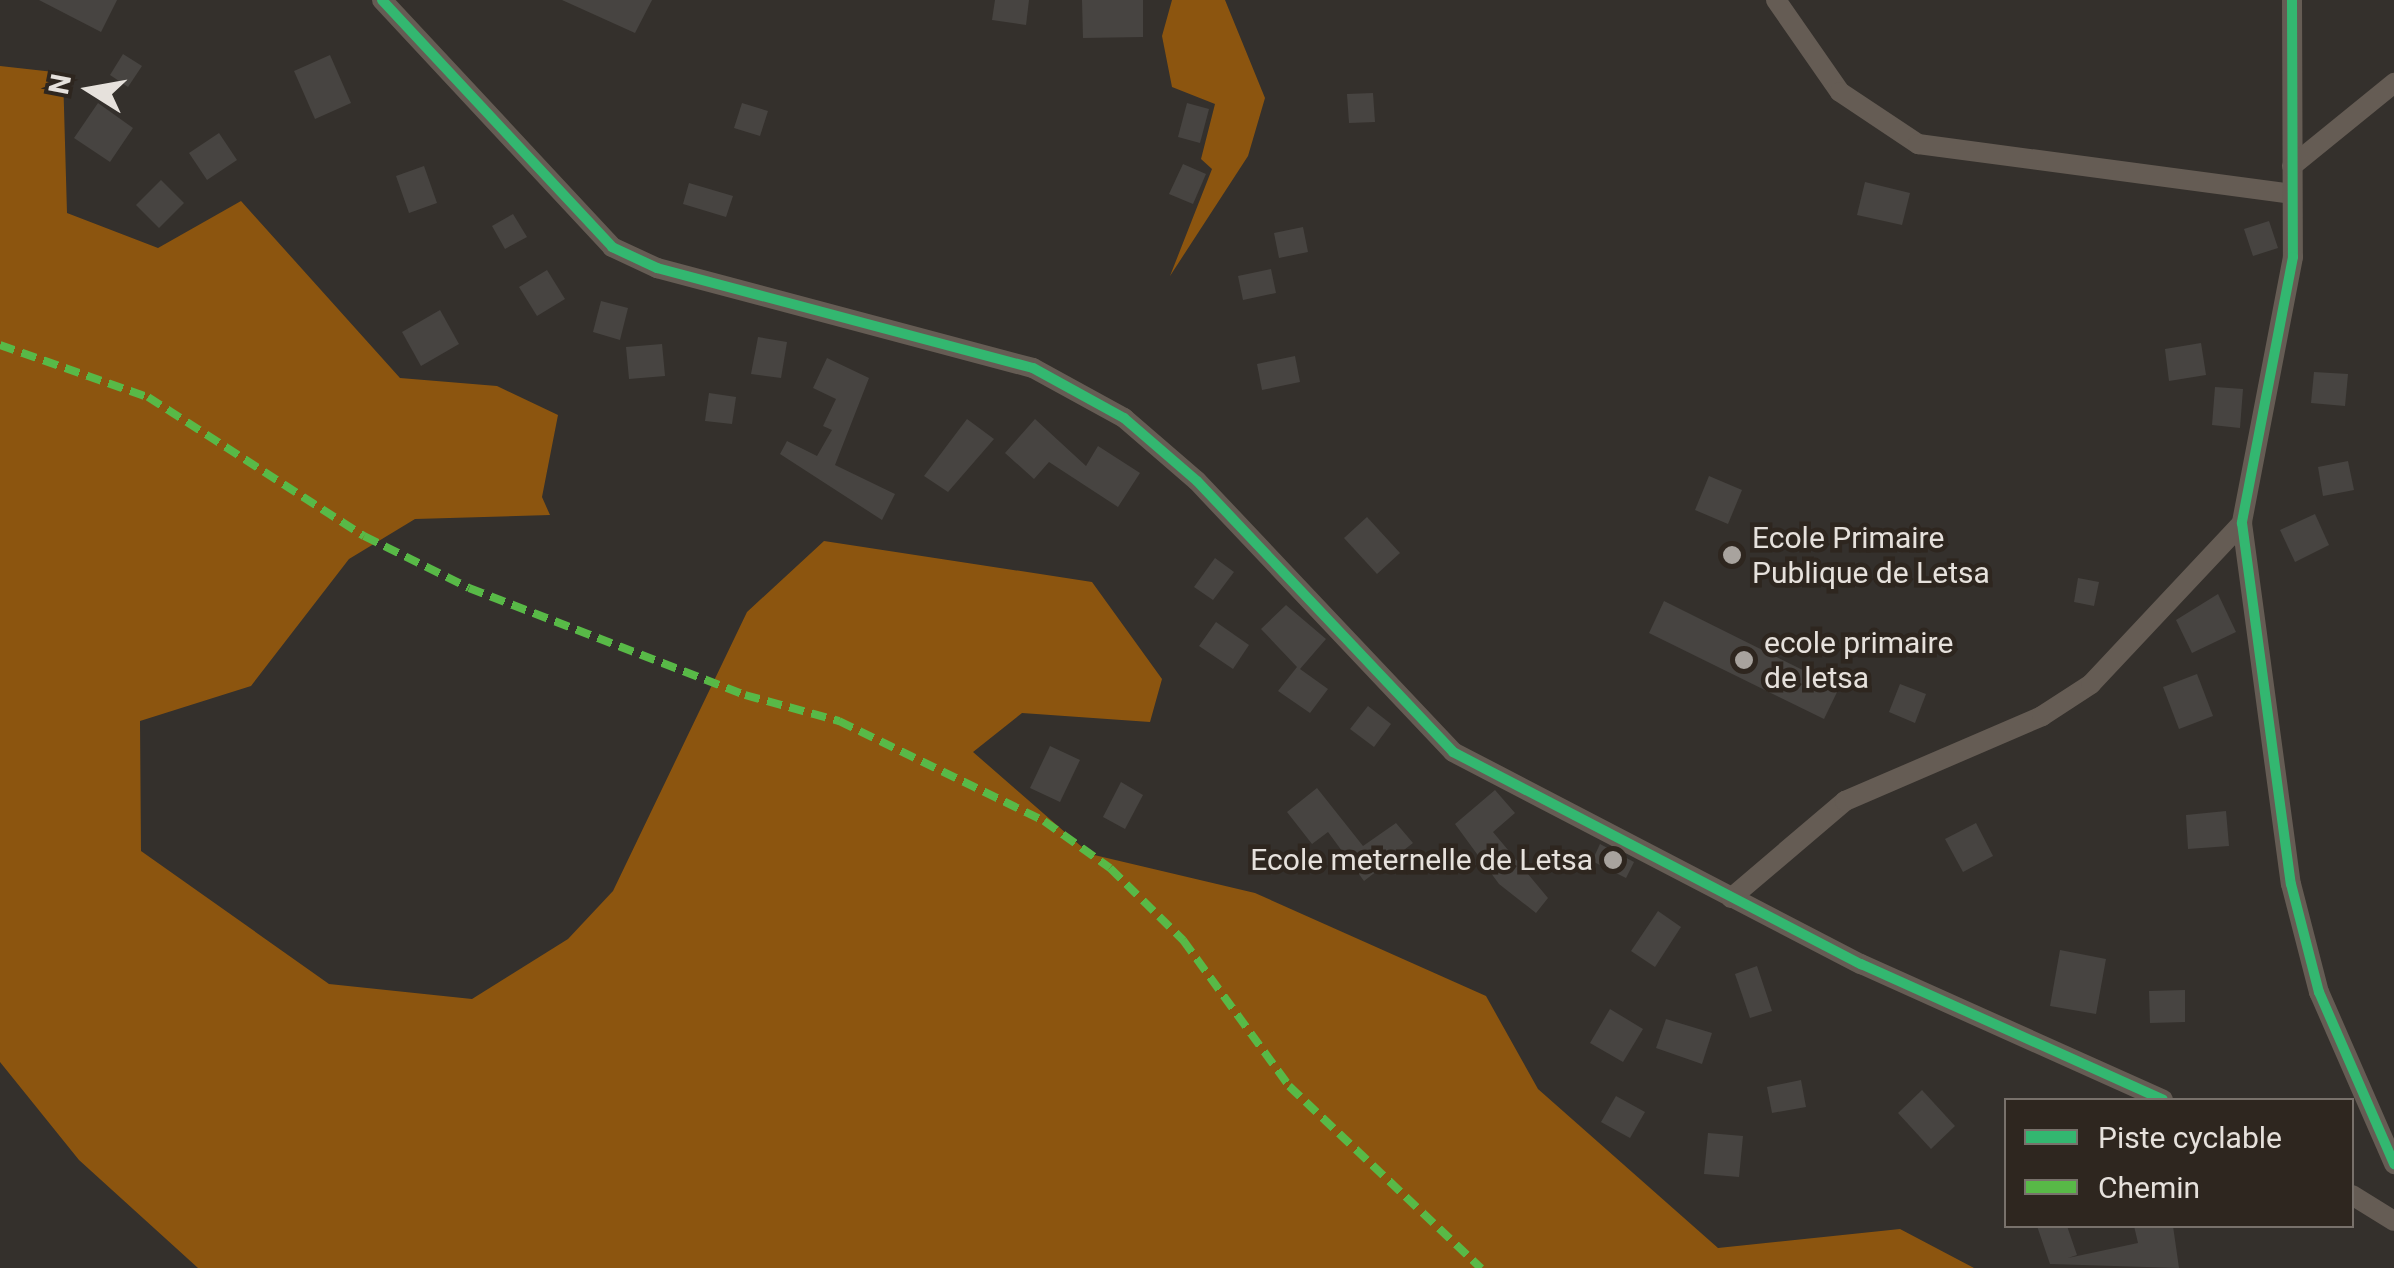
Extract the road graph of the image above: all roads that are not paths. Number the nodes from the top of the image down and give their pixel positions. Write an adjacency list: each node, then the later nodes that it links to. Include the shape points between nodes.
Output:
1 (382, 0): 8 (street, via 612,247 657,268 1034,368 1124,418 1282,565 1453,752)
2 (1776, 0): 6 (street, via 1840,92 1918,144)
3 (2292, 0): 5 (street)
4 (2394, 83): 5 (street)
5 (2292, 166): 6 (street)
6 (2292, 194): 7 (street, via 2284,334)
7 (2242, 523): 8 (street, via 2091,684 2042,716 1845,802); 10 (street, via 2291,884 2319,992)
8 (1731, 898): 9 (street, via 2014,1038)
9 (2158, 1098)
10 (2394, 1164)
11 (2354, 1196): 12 (street)
12 (2394, 1221)

